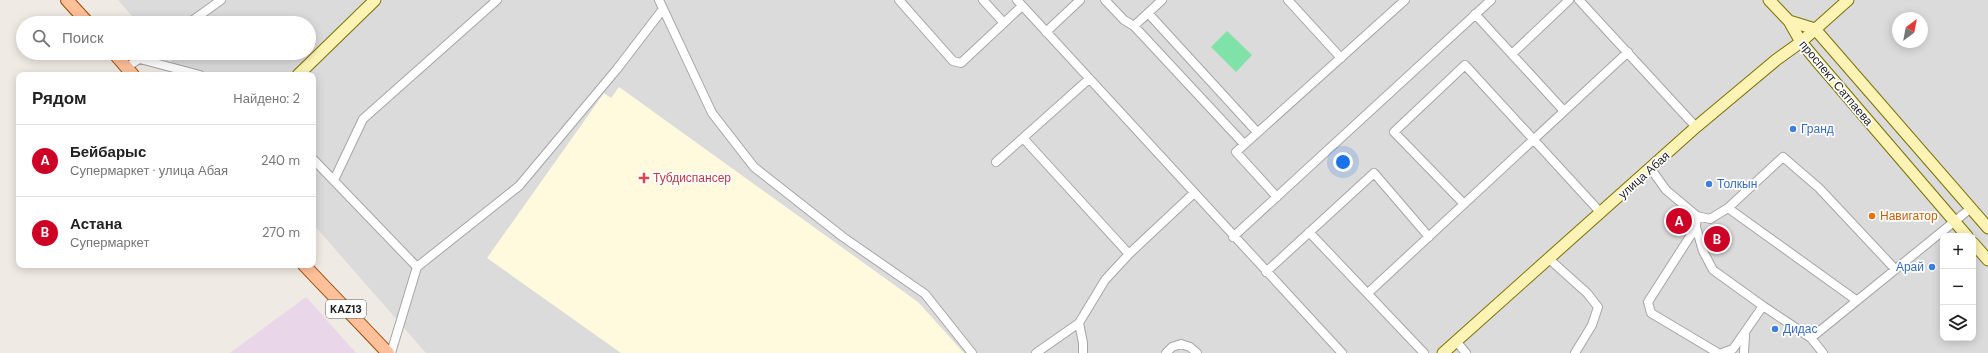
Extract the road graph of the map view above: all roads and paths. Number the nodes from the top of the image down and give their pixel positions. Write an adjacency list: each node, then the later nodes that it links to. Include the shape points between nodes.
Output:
1 (67, 0): 23 (main road)
2 (221, 0): 24 (street)
3 (375, 0): 33 (street)
4 (497, 0): 52 (street, via 364,120)
5 (659, 0): 20 (street)
6 (899, 0): 26 (street, via 953,61 957,62 961,62)
7 (983, 0): 26 (street)
8 (1017, 0): 19 (street)
9 (1080, 0): 29 (street)
10 (1105, 0): 27 (street, via 1124,20)
11 (1162, 0): 21 (street)
12 (1288, 0): 34 (street)
13 (1405, 0): 34 (street)
14 (1491, 0): 22 (street)
15 (1569, 0): 32 (street)
16 (1579, 0): 31 (street)
17 (1769, 0): 25 (street)
18 (1848, 0): 28 (street, улица Абая)
19 (1022, 6): 26 (street); 29 (street)
20 (663, 9): 71 (street, via 519,186); 83 (street, via 712,113 754,168 843,237 925,294)
21 (1148, 13): 27 (street); 45 (street)
22 (1476, 14): 32 (street); 54 (street)
23 (82, 16)
24 (199, 16)
25 (1789, 21): 28 (street, проспект Сатпаева); 30 (street, проспект Сатпаева)
26 (1004, 23)
27 (1134, 26): 48 (street)
28 (1815, 29): 30 (street, улица Абая); 57 (street, проспект Сатпаева)
29 (1046, 32): 42 (street)
30 (1801, 42): 44 (street, улица Абая); 60 (street, проспект Сатпаева)
31 (1628, 52): 43 (street); 44 (street)
32 (1512, 54): 43 (street)
33 (316, 57)
34 (1341, 58): 45 (street)
35 (120, 60): 39 (main road)
36 (139, 60): 39 (street)
37 (144, 60): 40 (street)
38 (313, 60): 41 (street)
39 (130, 71)
40 (189, 72)
41 (301, 72)
42 (1089, 79): 46 (street); 53 (street)
43 (1564, 111): 47 (street)
44 (1696, 127): 51 (street, улица Абая)
45 (1257, 132): 48 (street)
46 (1023, 138): 50 (street); 68 (street)
47 (1533, 140): 55 (street); 55 (street, via 1465,65 1394,132); 58 (street)
48 (1244, 144): 54 (street, via 1236,152)
49 (316, 162): 52 (street)
50 (996, 162)
51 (1651, 169): 58 (street, улица Абая); 59 (street, via 1666,190)
52 (334, 180): 71 (street)
53 (1194, 193): 65 (street); 68 (street)
54 (1277, 197): 65 (street)
55 (1464, 204): 66 (street)
56 (1728, 208): 59 (street, via 1710,219); 73 (street, via 1783,157 1819,188); 76 (street)
57 (1971, 208): 60 (street); 62 (street, проспект Сатпаева)
58 (1601, 213): 69 (street, улица Абая)
59 (1697, 216): 61 (street)
60 (1954, 221): 64 (street, проспект Сатпаева); 73 (street)
61 (1696, 227): 77 (street, via 1703,251 1713,270); 93 (street, via 1648,302 1651,313)
62 (1988, 228)
63 (1309, 232): 66 (street, via 1374,173); 74 (street); 75 (street)
64 (1964, 233)
65 (1233, 236): 74 (street)
66 (1429, 237): 75 (street)
67 (1976, 246): 70 (street)
68 (1129, 254): 78 (street, via 1105,280)
69 (1548, 258): 81 (street, улица Абая); 92 (street, via 1587,293 1598,307 1592,325)
70 (1988, 260)
71 (417, 267): 82 (street)
72 (307, 268): 82 (main road, KAZ13)
73 (1895, 269): 76 (street)
74 (1266, 272): 88 (street)
75 (1368, 294): 89 (street)
76 (1856, 300): 80 (street)
77 (1763, 306): 79 (street); 80 (street)
78 (1079, 323): 84 (street); 85 (street)
79 (1745, 334): 94 (street, via 1734,349); 95 (street)
80 (1811, 338): 96 (street)
81 (1456, 341): 90 (street, улица Абая); 91 (street)
82 (390, 353)
83 (972, 353)
84 (1036, 353)
85 (1083, 353)
86 (1166, 353): 87 (street, via 1172,347 1181,344)
87 (1197, 353)
88 (1342, 353)
89 (1424, 353)
90 (1443, 353)
91 (1466, 353)
92 (1574, 353)
93 (1718, 353)
94 (1722, 353)
95 (1744, 353)
96 (1823, 353)

